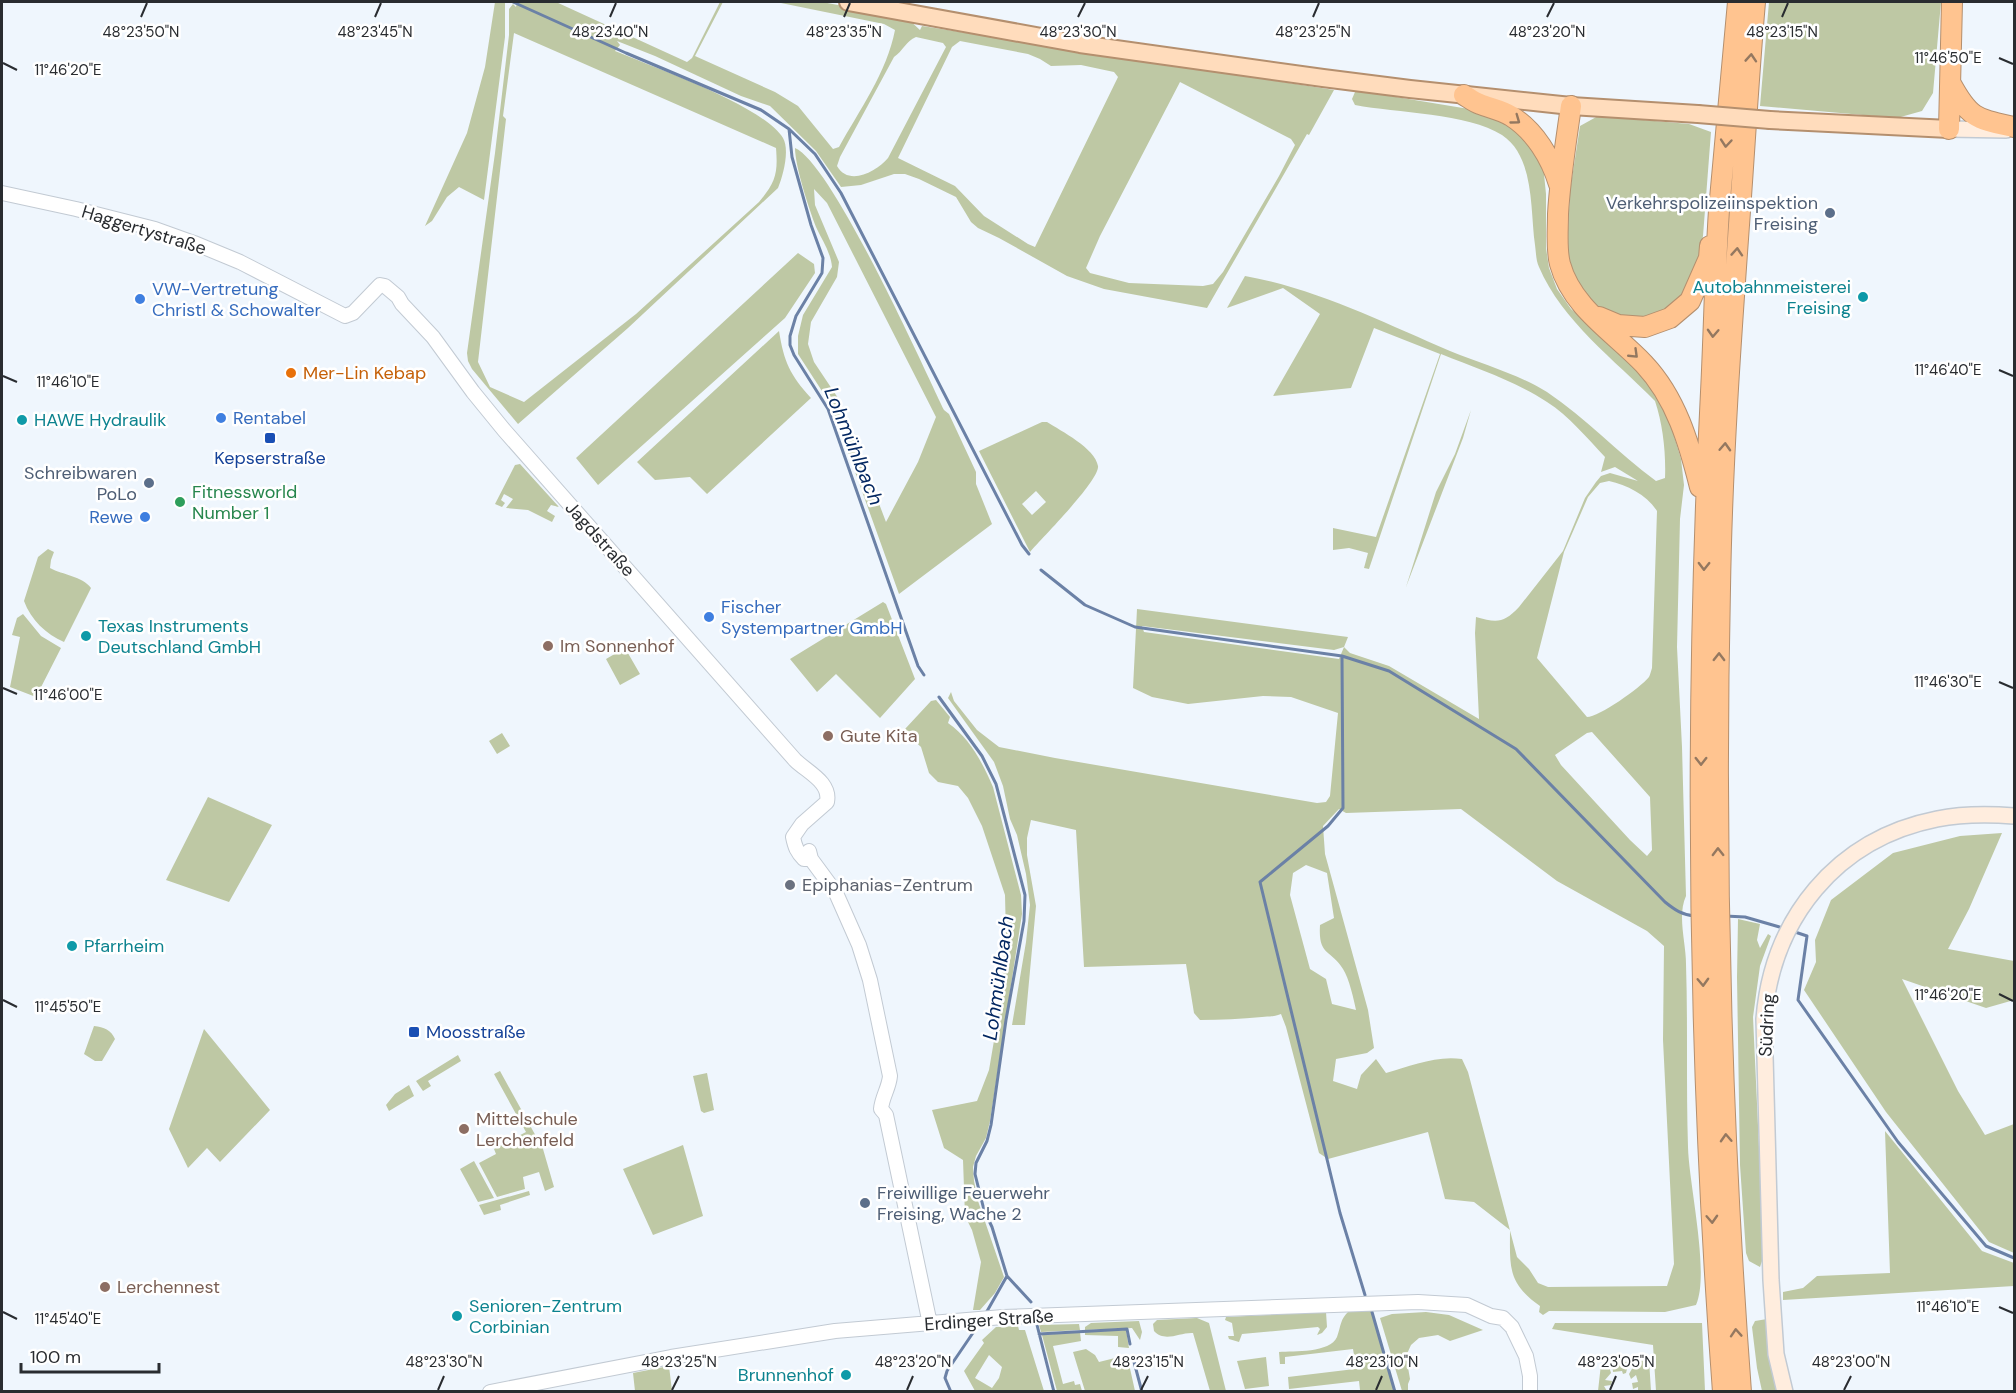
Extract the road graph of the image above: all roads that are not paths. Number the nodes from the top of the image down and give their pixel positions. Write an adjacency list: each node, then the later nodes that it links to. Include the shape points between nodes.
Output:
1 (848, 2): 5 (main road, via 1080,44)
2 (1751, 2): 11 (highway, one-way to 11); 16 (highway, one-way to 2, via 1722,505)
3 (1952, 2): 4 (highway)
4 (1951, 84): 7 (highway); 8 (highway, via 1971,114)
5 (1464, 95): 6 (main road); 9 (highway, one-way to 9, via 1510,115 1534,135 1553,166)
6 (1571, 106): 7 (main road, bridge); 9 (highway)
7 (1949, 129): 8 (main road)
8 (2014, 129)
9 (1560, 187): 12 (highway, via 1560,264 1571,291)
10 (2, 193): 13 (street, Haggertystraße, via 155,229 240,262)
11 (1719, 212): 12 (highway, via 1712,228 1708,258 1690,301 1670,318 1644,327 1618,326); 14 (highway, one-way to 14)
12 (1591, 314): 14 (highway, one-way to 14, via 1646,366 1673,403)
13 (345, 316): 17 (street, Jagdstraße, via 353,313 373,291 402,304 434,337 504,430 804,769 824,785 825,804 802,825 794,839 796,849 804,859 812,859 836,893 862,956 889,1065 889,1090 881,1109 886,1115)
14 (1705, 508): 16 (highway, one-way to 16, via 1701,708)
15 (2014, 816): 22 (main road, Südring, via 1949,817 1899,830 1845,861 1819,885 1785,933 1768,988 1764,1019 1772,1299 1776,1354)
16 (1710, 917): 20 (highway, one-way to 20, via 1707,1123); 21 (highway, one-way to 16)
17 (930, 1324): 18 (street, Erdinger Straße, via 835,1331 671,1356); 19 (street, Erdinger Straße, via 993,1318 1393,1302 1467,1305 1491,1316 1506,1333 1514,1333 1526,1356)
18 (490, 1392)
19 (1530, 1392)
20 (1723, 1392)
21 (1741, 1392)
22 (1785, 1392)

